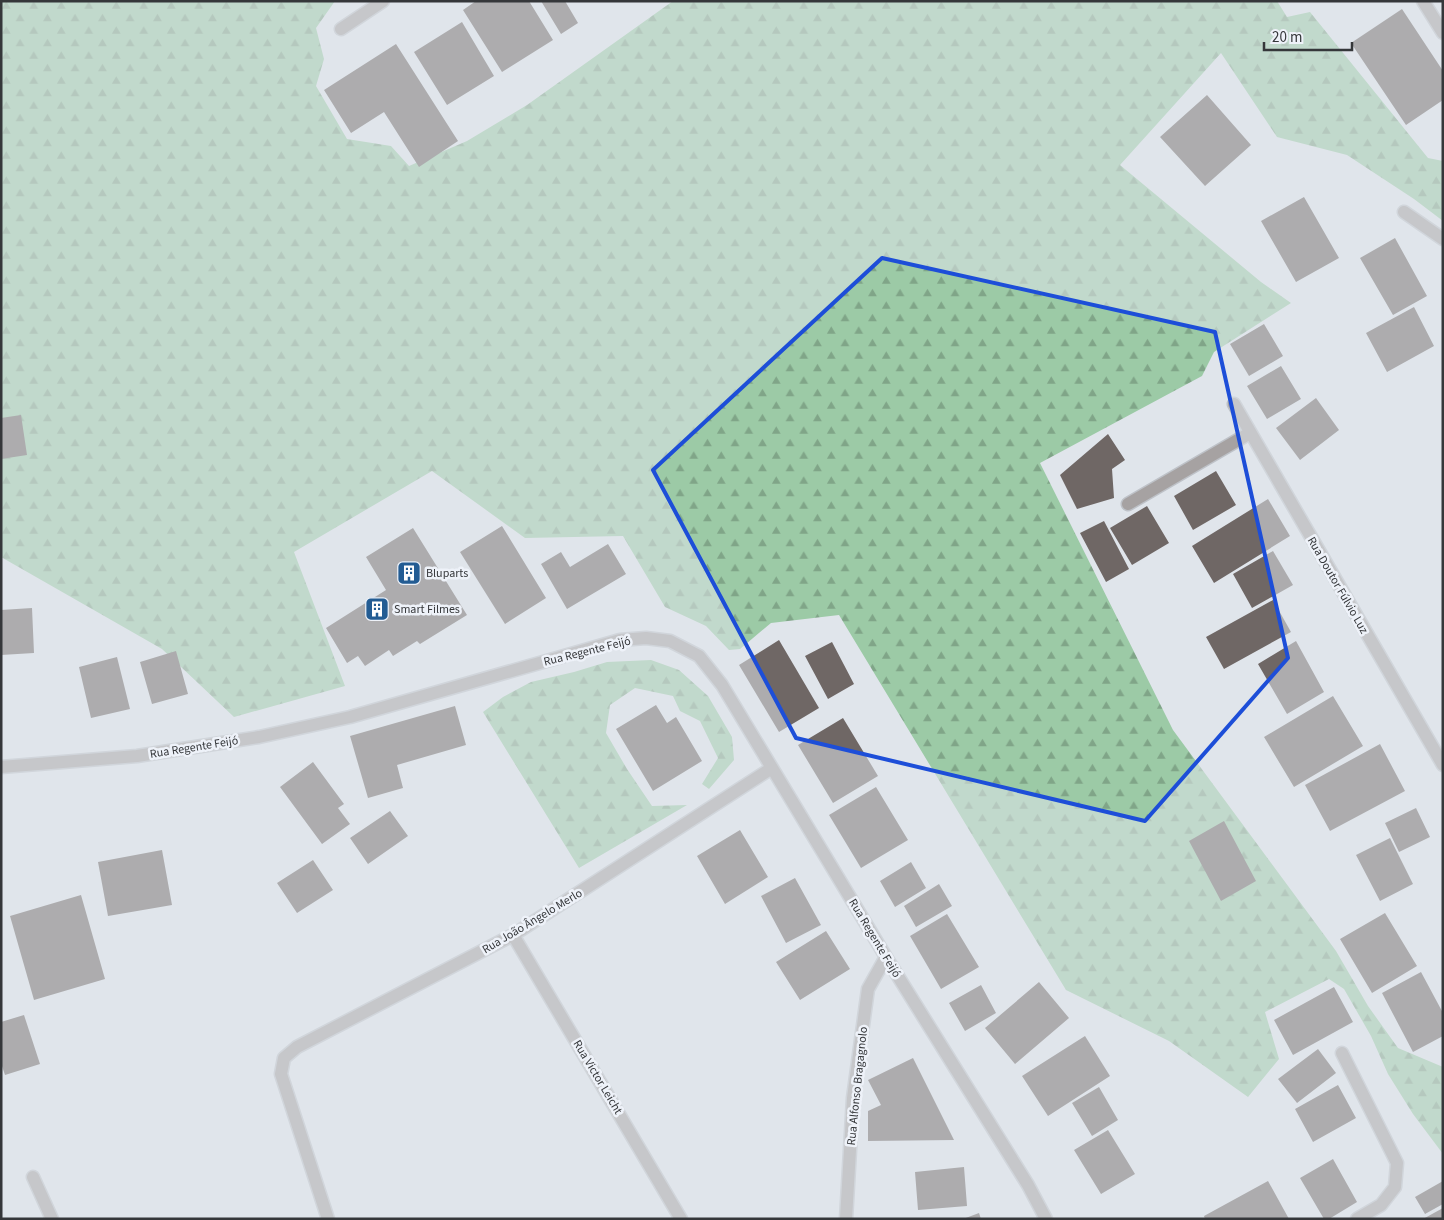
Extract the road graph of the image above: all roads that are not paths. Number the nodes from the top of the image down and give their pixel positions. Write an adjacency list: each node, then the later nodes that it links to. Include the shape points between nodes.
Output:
1 (383, 1): 3 (street)
2 (1423, 1): 4 (street)
3 (341, 29)
4 (1443, 33)
5 (1404, 212): 6 (street)
6 (1443, 239)
7 (1234, 404): 8 (street, Rua Doutor Fúlvio Luz)
8 (1250, 433): 9 (street); 10 (street, Rua Doutor Fúlvio Luz)
9 (1128, 504)
10 (1443, 765)
11 (1, 767): 12 (street, Rua Regente Feijó, via 137,756 259,737 350,717 620,640 646,638 670,641 699,656 722,685)
12 (772, 768): 13 (street, Rua João Ângelo Merlo); 14 (street, Rua Regente Feijó)
13 (513, 935): 18 (street, Rua João Ângelo Merlo, via 297,1047 284,1058 281,1074); 19 (street, Rua Victor Leicht)
14 (886, 957): 20 (street, Rua Alfonso Bragagnolo, via 868,989 853,1098); 21 (street, Rua Regente Feijó)
15 (1342, 1053): 22 (street, via 1397,1163 1395,1187 1381,1205)
16 (33, 1177): 17 (street)
17 (52, 1219)
18 (328, 1219)
19 (682, 1219)
20 (846, 1219)
21 (1046, 1219)
22 (1357, 1219)

